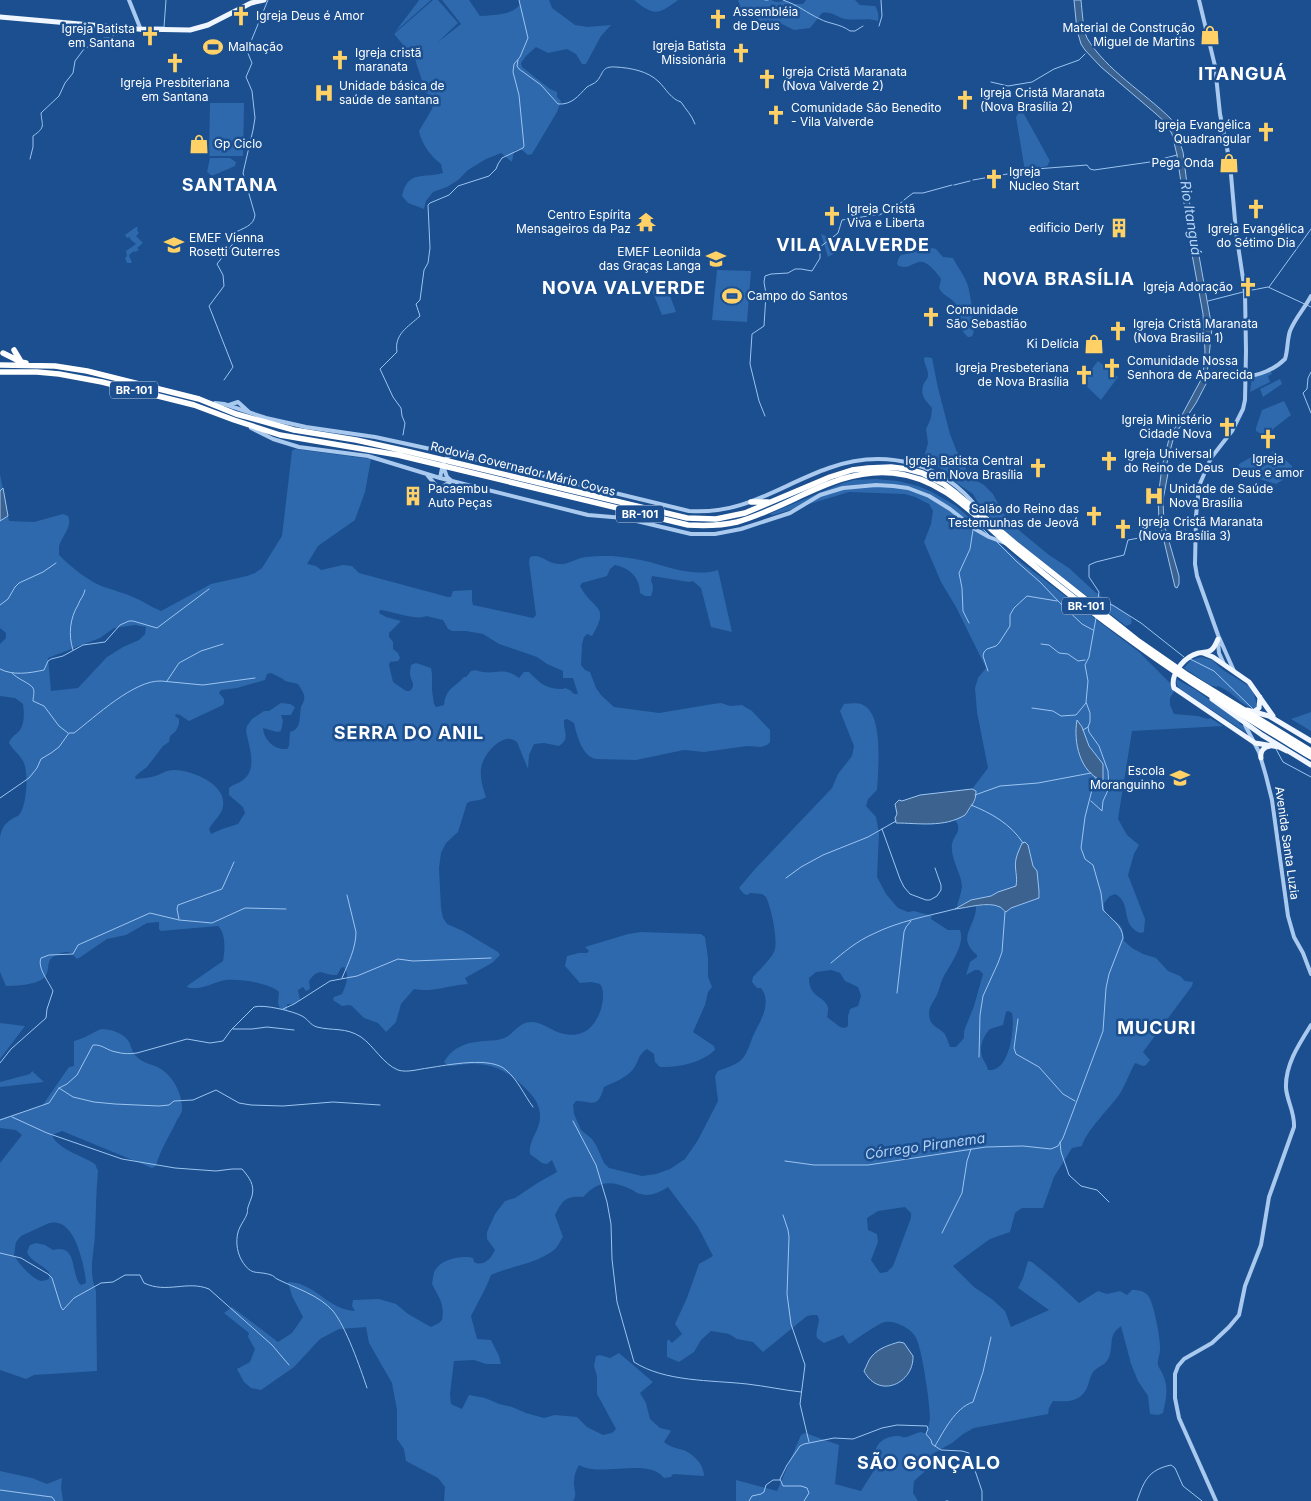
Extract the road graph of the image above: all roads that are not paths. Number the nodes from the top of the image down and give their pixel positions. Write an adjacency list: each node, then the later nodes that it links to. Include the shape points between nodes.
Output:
1 (129, 0): 5 (street)
2 (264, 0): 5 (main road, via 193,30)
3 (1200, 0): 13 (street, via 1215,66 1230,163 1245,292)
4 (0, 17): 5 (main road)
5 (140, 30)
6 (1311, 296): 13 (street, via 1294,322 1285,359 1270,369)
7 (14, 350): 9 (highway)
8 (1, 354): 9 (highway)
9 (21, 362): 11 (highway)
10 (0, 365): 11 (highway, Rodovia Governador Mário Covas / BR-101)
11 (35, 365): 14 (highway, Rodovia Governador Mário Covas / BR-101, via 87,371)
12 (0, 372): 17 (highway, Rodovia Governador Mário Covas / BR-101, via 80,377 189,404)
13 (1246, 376): 30 (street, via 1243,409 1232,431 1211,458 1197,499 1195,567)
14 (208, 403): 15 (street); 20 (highway, Rodovia Governador Mário Covas / BR-101, via 294,430 356,440)
15 (224, 404): 16 (street); 16 (street, via 238,402)
16 (250, 413): 18 (street, via 318,429)
17 (240, 422): 20 (highway, Rodovia Governador Mário Covas / BR-101, via 280,435); 22 (street, Rodovia Governador Mário Covas, via 286,444 368,456)
18 (458, 454): 20 (street, via 447,456); 26 (street, via 681,510 721,510)
19 (864, 463): 25 (street); 26 (street, via 831,467); 28 (street, via 903,461 932,470 963,491)
20 (442, 464): 21 (highway, Rodovia Governador Mário Covas / BR-101); 23 (street); 24 (street, via 446,477)
21 (452, 465): 27 (highway, Rodovia Governador Mário Covas / BR-101, via 687,518 731,517); 29 (highway, Rodovia Governador Mário Covas / BR-101, via 671,522 704,526 744,520 850,476 894,473 914,477 943,490)
22 (426, 474): 23 (street, Rodovia Governador Mário Covas); 24 (street, via 440,490)
23 (440, 478): 24 (street, Rodovia Governador Mário Covas)
24 (452, 481): 25 (street, Rodovia Governador Mário Covas, via 592,516 624,518 699,534 741,529 790,513 820,495)
25 (866, 484): 29 (street, Rodovia Governador Mário Covas, via 908,488 929,496 975,529)
26 (751, 502): 27 (highway)
27 (773, 502): 28 (highway, Rodovia Governador Mário Covas / BR-101, via 845,472 891,467 914,471 944,484)
28 (985, 518): 32 (highway, Rodovia Governador Mário Covas / BR-101)
29 (1007, 544): 32 (highway, Rodovia Governador Mário Covas / BR-101, via 1135,644)
30 (1218, 637): 31 (main road, via 1214,648); 33 (street, via 1219,653); 34 (street)
31 (1203, 653): 33 (main road); 43 (main road, via 1193,655 1180,666 1173,680 1174,688)
32 (1167, 664): 35 (highway, Rodovia Governador Mário Covas / BR-101)
33 (1226, 666): 34 (main road)
34 (1238, 675): 38 (main road, via 1251,684)
35 (1185, 676): 36 (highway, Rodovia Governador Mário Covas / BR-101); 37 (highway, Rodovia Governador Mário Covas / BR-101)
36 (1195, 686): 40 (main road); 47 (highway, Rodovia Governador Mário Covas / BR-101)
37 (1217, 693): 39 (main road); 46 (highway, Rodovia Governador Mário Covas / BR-101)
38 (1260, 697): 39 (main road, via 1259,708); 41 (main road)
39 (1253, 712): 41 (main road)
40 (1238, 718): 43 (street, Avenida Santa Luzia); 45 (main road)
41 (1276, 719): 42 (main road)
42 (1311, 741)
43 (1255, 743): 44 (main road); 48 (street, Avenida Santa Luzia)
44 (1270, 746): 45 (main road); 48 (main road, via 1264,748)
45 (1287, 751): 49 (main road)
46 (1311, 752)
47 (1311, 757)
48 (1261, 758): 50 (street, Avenida Santa Luzia, via 1272,800 1288,916)
49 (1311, 765)
50 (1311, 974)
51 (1311, 1025): 52 (street, via 1288,1069 1286,1089 1294,1127 1269,1197 1261,1245 1245,1286 1239,1315 1212,1343 1184,1359 1175,1374 1179,1418)
52 (1216, 1501)

